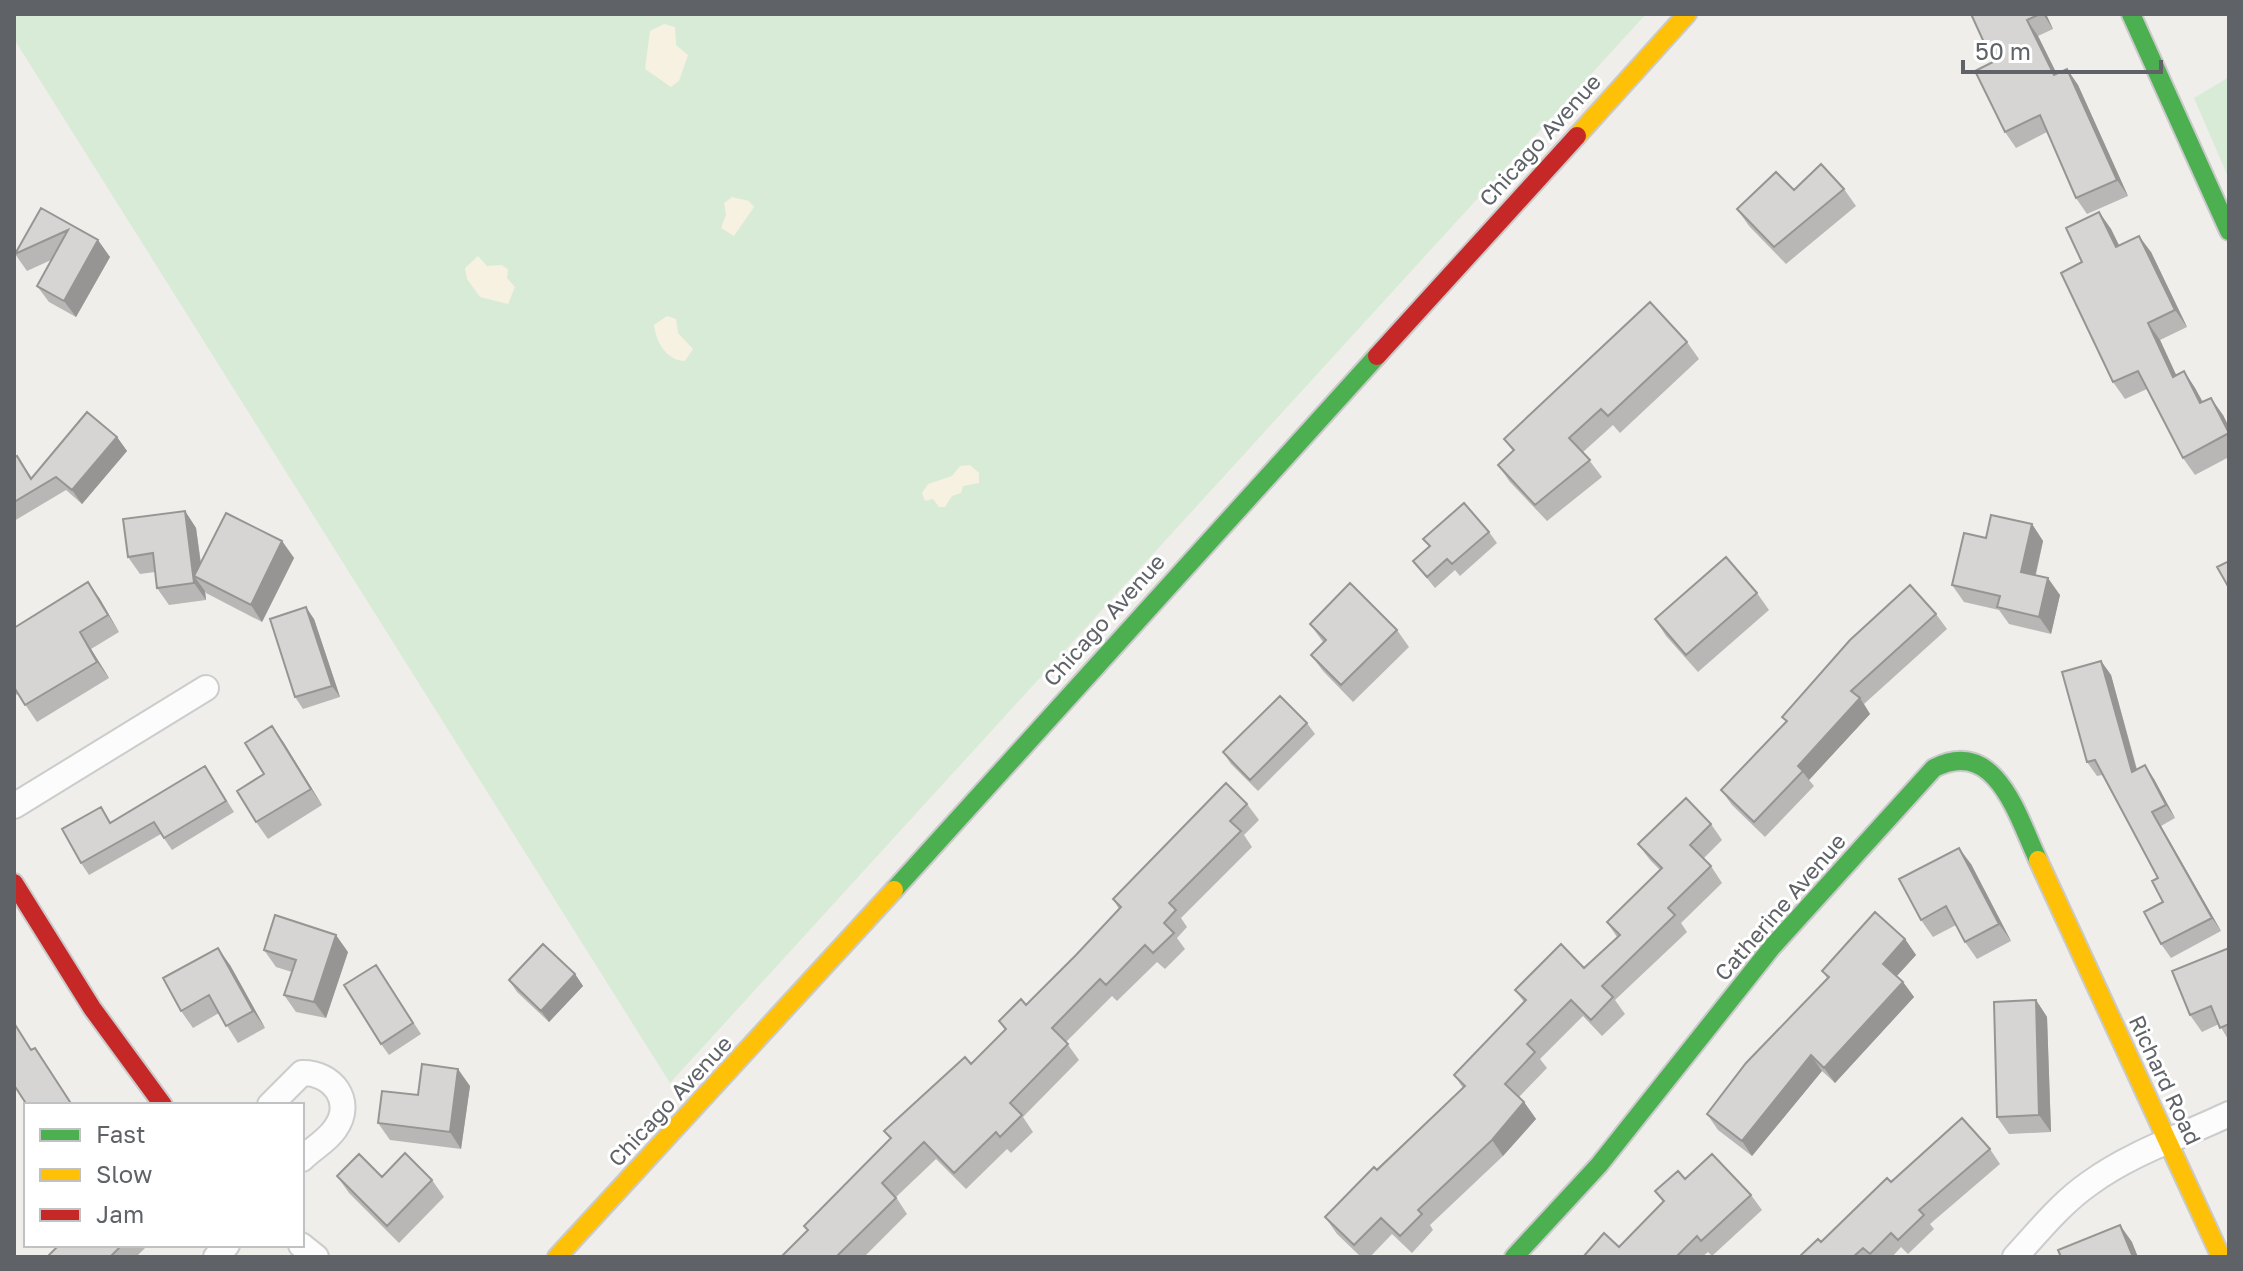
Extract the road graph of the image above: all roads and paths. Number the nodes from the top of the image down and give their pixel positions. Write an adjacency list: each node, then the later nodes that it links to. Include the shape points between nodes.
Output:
1 (1687, 14): 13 (street, Chicago Avenue)
2 (2131, 14): 3 (street)
3 (2229, 231)
4 (206, 688): 5 (street)
5 (14, 806)
6 (14, 883): 8 (street, via 92,1008)
7 (2066, 922): 11 (street, Richard Road); 14 (street, Catherine Avenue, via 2008,795 1985,766 1969,756 1934,768 1772,947 1599,1165)
8 (162, 1103)
9 (272, 1103): 12 (street, via 302,1073 319,1072 341,1094 337,1127)
10 (2229, 1114): 11 (street)
11 (2168, 1143): 15 (street, via 2090,1183 2064,1203); 16 (street, Richard Road)
12 (304, 1157)
13 (557, 1257)
14 (1514, 1257)
15 (2015, 1257)
16 (2221, 1257)

